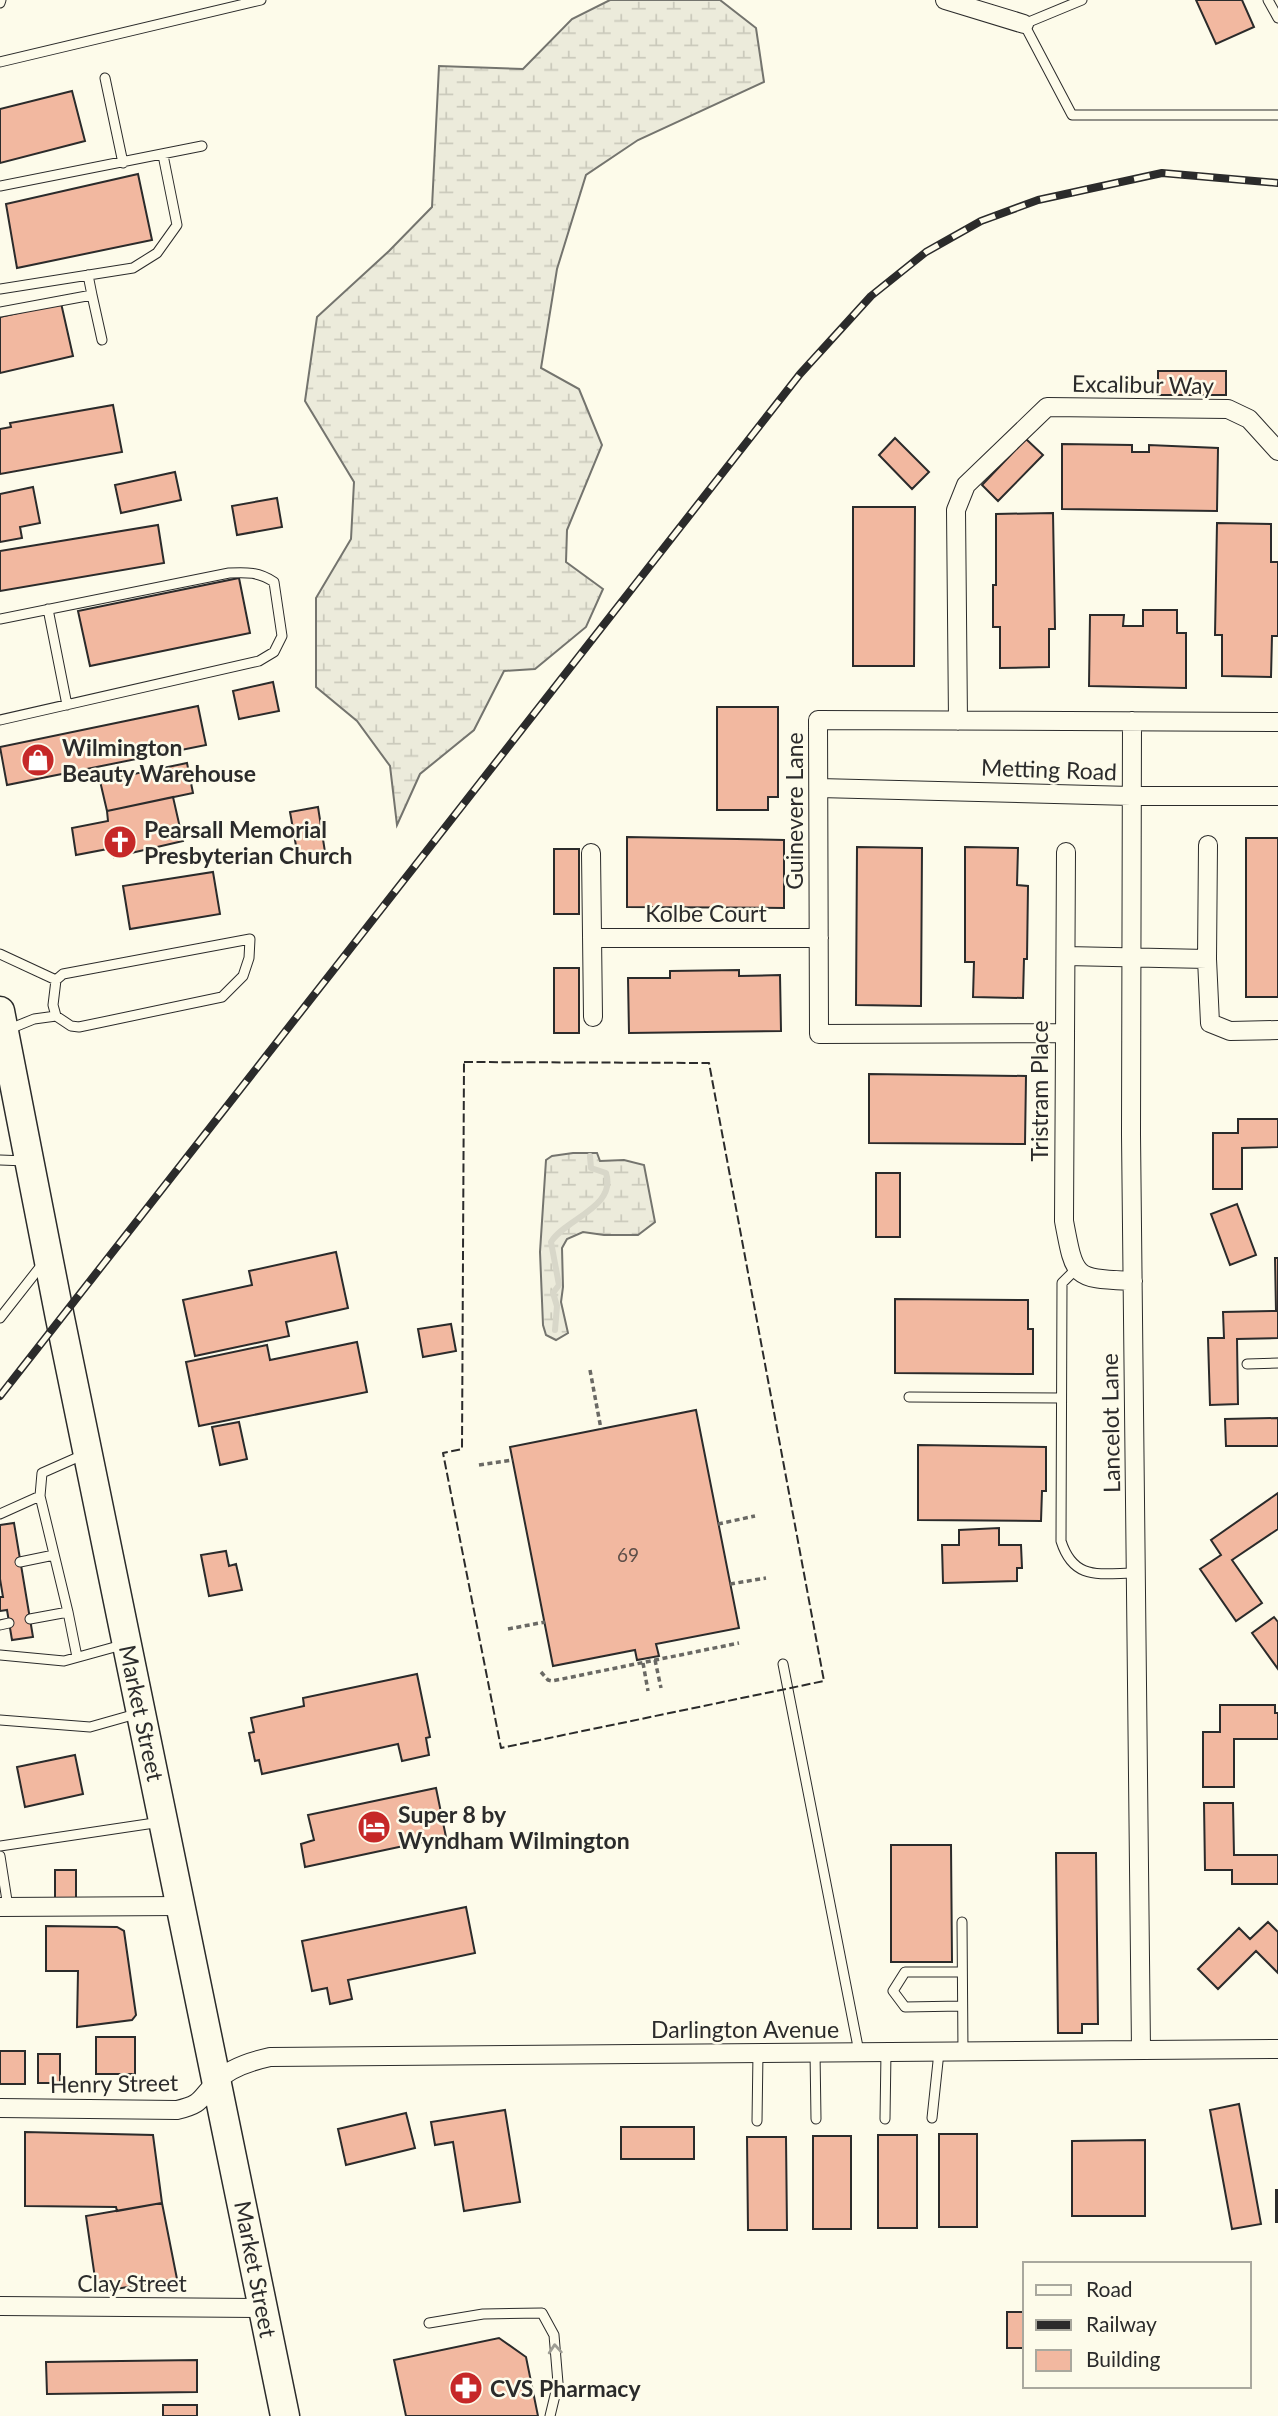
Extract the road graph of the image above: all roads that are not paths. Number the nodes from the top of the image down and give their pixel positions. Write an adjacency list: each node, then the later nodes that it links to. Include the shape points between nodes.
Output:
1 (261, 0): 8 (lane)
2 (945, 0): 7 (street)
3 (1082, 0): 5 (lane)
4 (1268, 0): 6 (lane)
5 (1063, 4): 7 (lane)
6 (1278, 18)
7 (1024, 24): 10 (lane, via 1072,115)
8 (0, 62)
9 (105, 78): 13 (lane)
10 (1278, 115)
11 (202, 146): 12 (lane)
12 (163, 155): 13 (lane); 15 (lane, via 177,225 157,253 134,268)
13 (123, 163): 14 (lane)
14 (0, 186)
15 (88, 275): 16 (lane); 17 (lane)
16 (0, 289)
17 (92, 295): 18 (lane); 19 (lane)
18 (0, 312)
19 (102, 340)
20 (1278, 451): 25 (street, Excalibur Way, via 1249,419 1228,409 1047,407 965,485 956,510)
21 (48, 610): 22 (lane); 23 (lane); 23 (lane, via 229,573 249,572 274,582 282,636 274,652 259,661)
22 (0, 620)
23 (67, 705): 24 (lane)
24 (0, 720)
25 (958, 721): 26 (street, Guinevere Lane); 28 (street, Guinevere Lane, via 818,720)
26 (1132, 721): 27 (street, Guinevere Lane); 29 (street, Lancelot Lane)
27 (1278, 722)
28 (819, 788): 29 (street, Metting Road); 35 (street, Guinevere Lane)
29 (1131, 796): 30 (street, Metting Road); 38 (street, Lancelot Lane)
30 (1278, 796)
31 (1208, 845): 39 (street)
32 (1066, 852): 37 (street, Tristram Place)
33 (591, 853): 34 (street)
34 (592, 938): 35 (street, Kolbe Court); 42 (street)
35 (819, 938): 45 (street, Guinevere Lane, via 819,1034)
36 (0, 954): 40 (lane)
37 (1066, 956): 38 (street); 45 (street, Tristram Place)
38 (1132, 958): 39 (street); 50 (street, Lancelot Lane)
39 (1207, 958): 44 (street, via 1210,1023 1230,1031)
40 (55, 980): 41 (lane); 41 (lane, via 63,974 250,939 243,976 222,997 79,1027)
41 (56, 1016): 43 (lane)
42 (593, 1017)
43 (2, 1021): 47 (main road, Market Street, via 11,1087)
44 (1278, 1030)
45 (1064, 1033): 49 (street, Tristram Place, via 1064,1220)
46 (0, 1160): 47 (lane)
47 (30, 1161): 48 (main road, Market Street)
48 (49, 1255): 51 (lane); 56 (main road, Market Street)
49 (1076, 1269): 50 (street, via 1089,1279); 55 (lane, via 1062,1283)
50 (1133, 1281): 61 (street, Lancelot Lane)
51 (0, 1318)
52 (1278, 1363): 53 (lane)
53 (1247, 1364)
54 (909, 1397): 55 (lane)
55 (1061, 1398): 61 (lane, via 1060,1541 1065,1555 1081,1571)
56 (88, 1452): 57 (lane, via 42,1473); 64 (main road, Market Street)
57 (40, 1496): 58 (lane); 59 (lane)
58 (0, 1514)
59 (54, 1555): 60 (lane); 62 (lane)
60 (20, 1562)
61 (1136, 1573): 79 (street, Lancelot Lane)
62 (68, 1612): 63 (lane); 66 (lane)
63 (30, 1619)
64 (127, 1643): 66 (lane); 68 (main road, Market Street)
65 (0, 1655): 66 (lane, via 64,1661)
66 (77, 1657)
67 (783, 1664): 81 (lane)
68 (142, 1712): 69 (lane, via 90,1727); 70 (main road, Market Street)
69 (0, 1720)
70 (164, 1821): 71 (lane); 73 (main road, Market Street)
71 (0, 1846)
72 (0, 1856): 74 (lane)
73 (182, 1906): 74 (street); 86 (main road, Market Street)
74 (4, 1908)
75 (962, 1922): 76 (lane)
76 (962, 1972): 77 (lane); 77 (lane, via 905,1972 893,1991 905,2007)
77 (962, 2006): 84 (lane)
78 (1278, 2049): 79 (street, Darlington Avenue)
79 (1141, 2050): 84 (street, Darlington Avenue)
80 (816, 2052): 81 (street, Darlington Avenue); 85 (street, Darlington Avenue); 89 (lane)
81 (859, 2052): 82 (street, Darlington Avenue)
82 (886, 2052): 83 (street, Darlington Avenue); 90 (lane)
83 (939, 2052): 84 (street, Darlington Avenue); 88 (lane)
84 (962, 2052)
85 (758, 2053): 86 (street, Darlington Avenue, via 270,2057 248,2062); 91 (lane)
86 (217, 2080): 87 (street, Henry Street, via 195,2106 177,2110); 93 (main road, Market Street)
87 (0, 2108)
88 (932, 2118)
89 (816, 2119)
90 (885, 2119)
91 (757, 2121)
92 (0, 2306): 93 (street, Clay Street)
93 (264, 2308): 95 (main road, Market Street)
94 (429, 2323): 96 (lane, one-way to 94, via 558,2383 554,2335 542,2313 483,2314)
95 (285, 2416)
96 (550, 2416)

